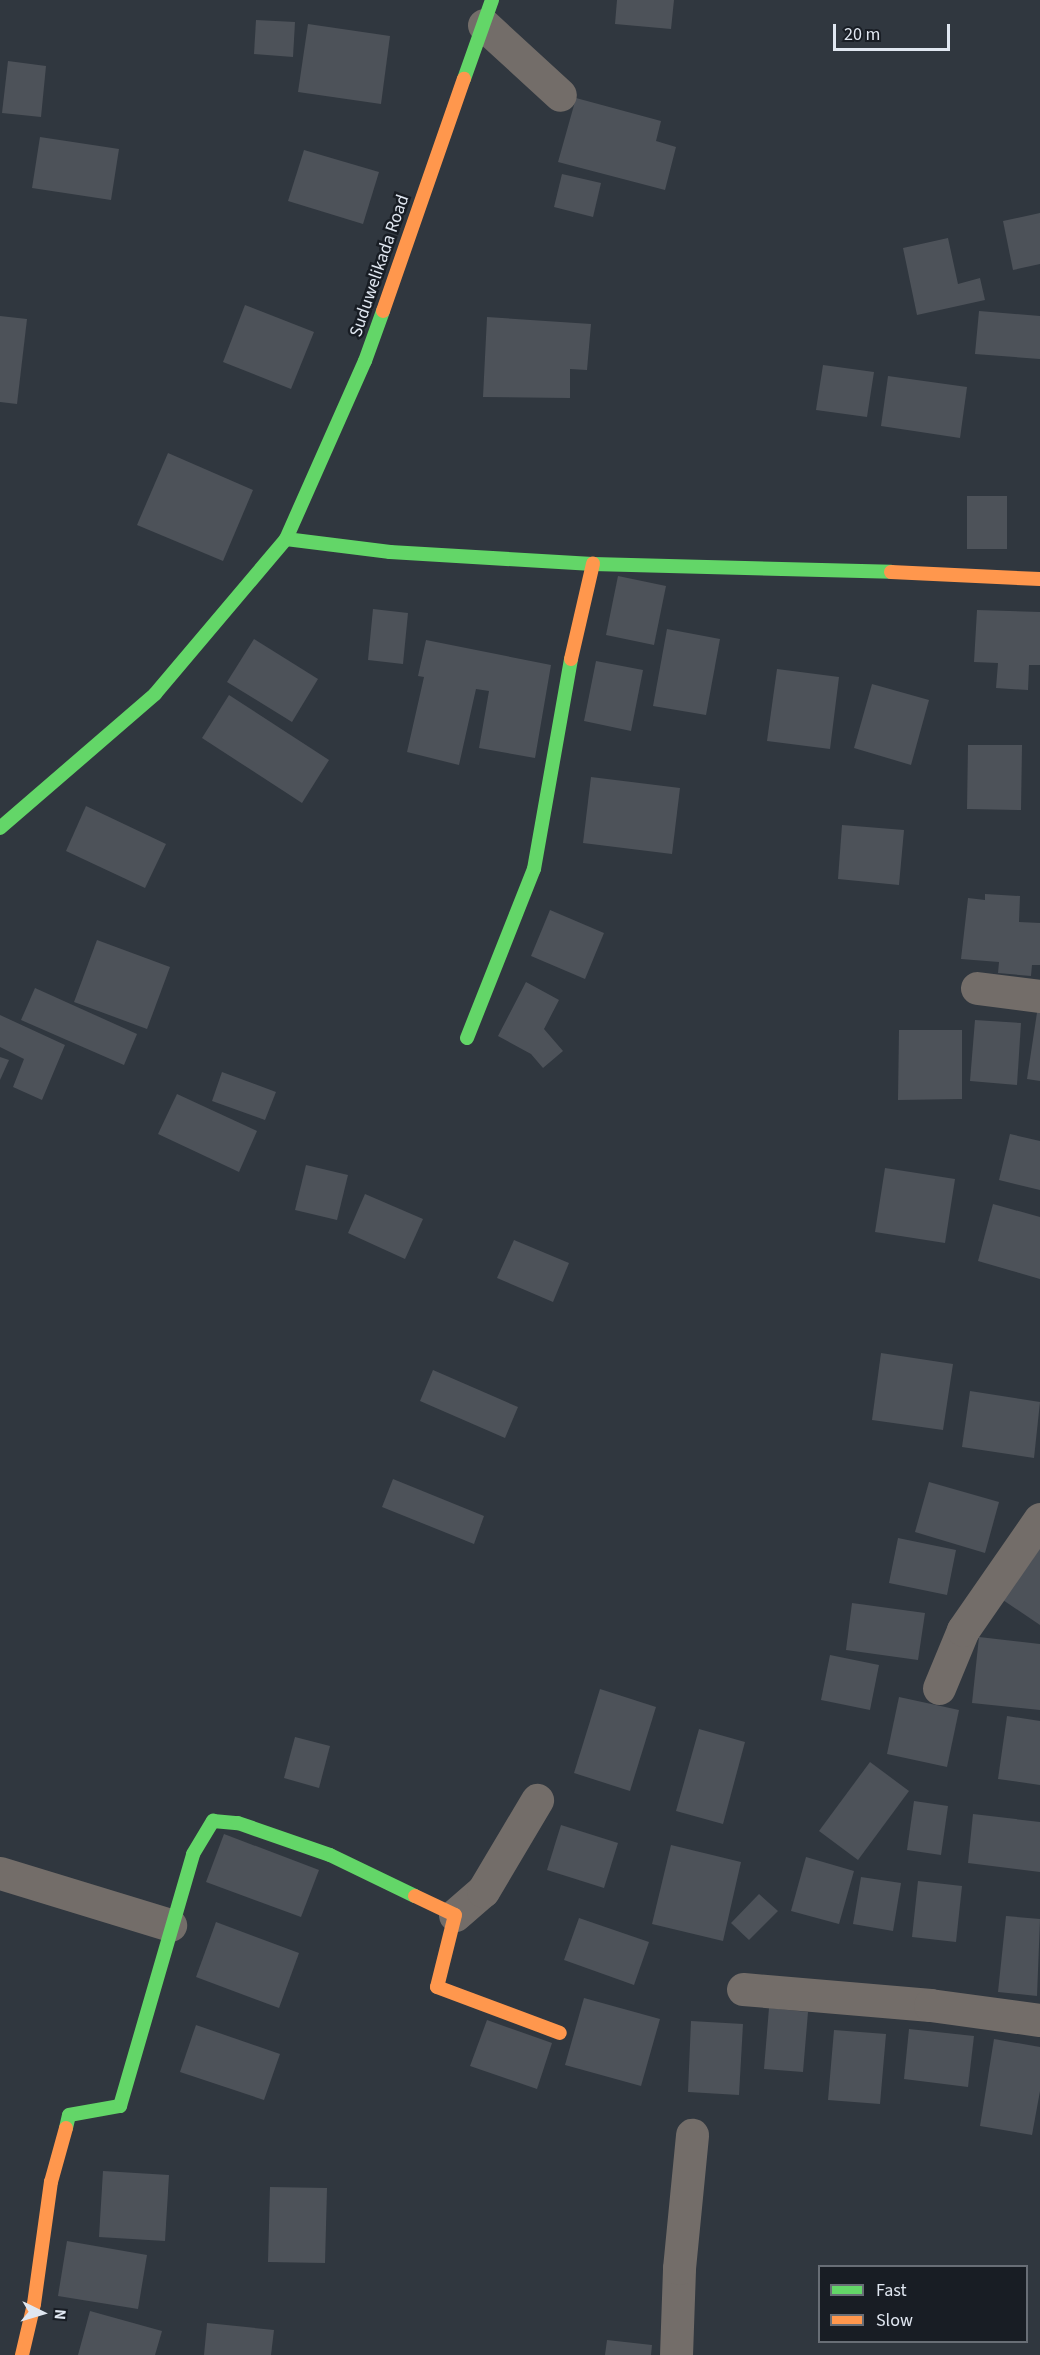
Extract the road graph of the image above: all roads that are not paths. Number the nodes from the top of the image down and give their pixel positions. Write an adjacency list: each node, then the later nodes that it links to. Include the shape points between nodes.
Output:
1 (488, 13): 2 (street); 3 (street, Suduwelikada Road, via 365,361)
2 (560, 95)
3 (286, 539): 4 (street, via 390,552); 6 (street, Suduwelikada Road, via 155,694)
4 (593, 564): 5 (street, via 775,567); 9 (street, via 573,648 534,869)
5 (1040, 579)
6 (0, 828)
7 (977, 988): 8 (street)
8 (1040, 996)
9 (467, 1038)
10 (1040, 1519): 11 (street, via 963,1630)
11 (939, 1688)
12 (537, 1800): 14 (street, via 483,1891)
13 (0, 1873): 15 (street)
14 (455, 1915): 15 (street, via 330,1855 238,1823 213,1821 193,1854); 18 (street, via 437,1987)
15 (170, 1925): 20 (street, via 120,2106 69,2115 51,2182 34,2304)
16 (742, 1989): 17 (street, via 930,2005)
17 (1040, 2020)
18 (561, 2033)
19 (692, 2135): 21 (street, via 679,2268)
20 (22, 2355)
21 (676, 2355)

